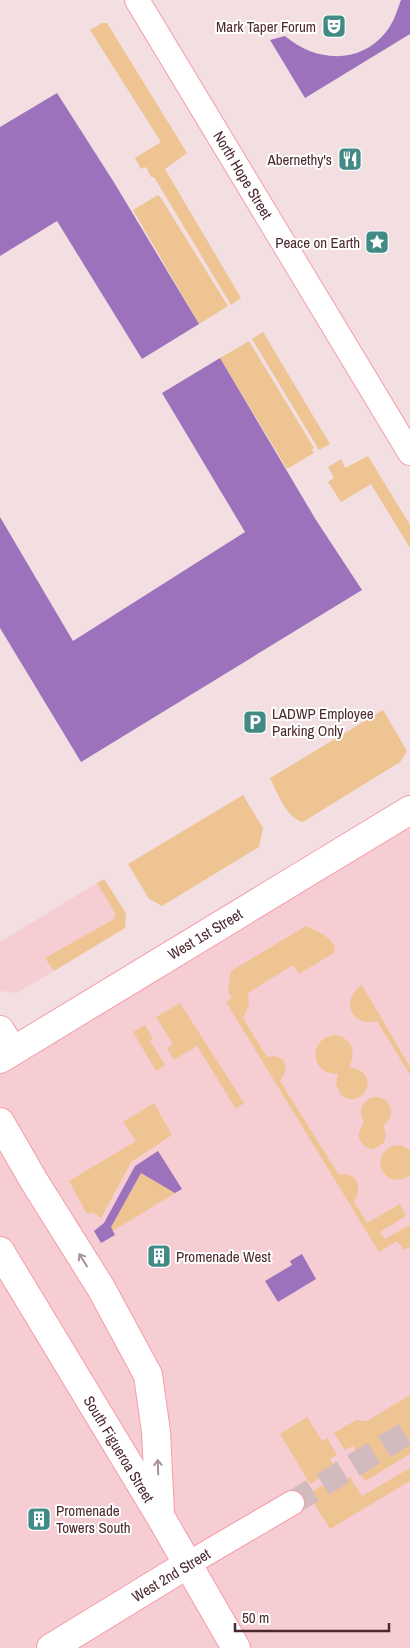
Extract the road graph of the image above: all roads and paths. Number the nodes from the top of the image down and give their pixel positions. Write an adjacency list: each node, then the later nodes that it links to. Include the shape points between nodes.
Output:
1 (137, 0): 2 (main road, North Hope Street)
2 (410, 453)
3 (410, 810): 4 (main road, West 1st Street)
4 (4, 1047)
5 (0, 1122): 8 (main road, one-way to 5, via 156,1432 148,1375 101,1288)
6 (0, 1251): 8 (main road, South Figueroa Street)
7 (292, 1503): 9 (main road, West 2nd Street)
8 (160, 1516): 9 (main road, South Figueroa Street)
9 (188, 1564): 10 (main road, West 2nd Street); 11 (main road, South Figueroa Street)
10 (51, 1648)
11 (236, 1648)

